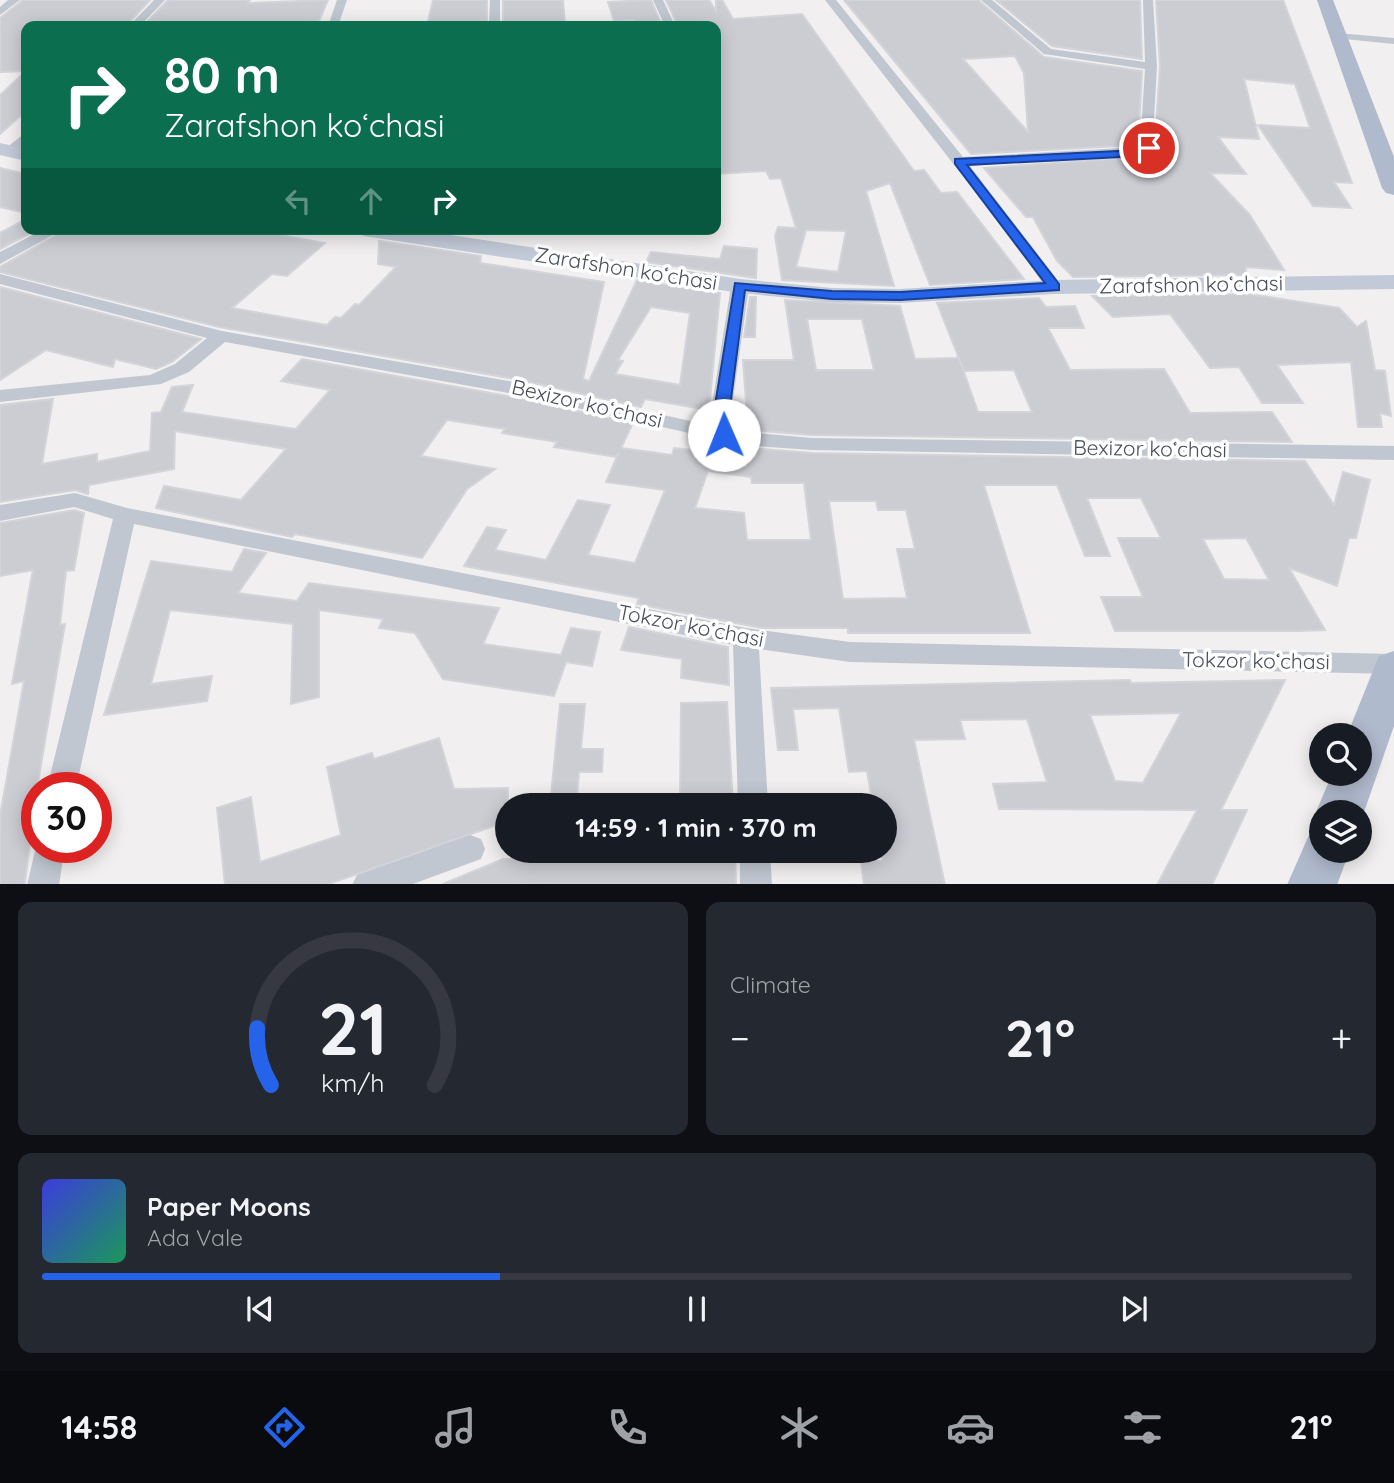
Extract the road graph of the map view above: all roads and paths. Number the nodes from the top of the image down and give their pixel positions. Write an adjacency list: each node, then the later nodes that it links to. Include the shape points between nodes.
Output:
1 (15, 0): 10 (street)
2 (160, 0): 11 (street)
3 (342, 0): 12 (street)
4 (495, 0): 13 (street)
5 (659, 0): 14 (street)
6 (830, 0): 18 (street)
7 (986, 0): 17 (street, via 1048,51)
8 (1147, 0): 17 (street)
9 (1325, 0): 15 (main road)
10 (0, 12)
11 (139, 21)
12 (334, 21)
13 (495, 21)
14 (668, 21)
15 (1338, 36): 16 (street); 19 (main road)
16 (1394, 41)
17 (1151, 66): 18 (street, via 1147,151)
18 (959, 162): 26 (street)
19 (1394, 188)
20 (45, 235): 22 (street)
21 (404, 235): 25 (main road, Zarafshon koʻchasi)
22 (0, 259)
23 (0, 279): 27 (street, Bexizor koʻchasi)
24 (1394, 282): 26 (main road, Zarafshon koʻchasi)
25 (740, 286): 26 (main road, Zarafshon koʻchasi, via 900,296); 29 (street, via 723,399)
26 (1054, 287)
27 (221, 337): 28 (street, via 181,368 154,380); 29 (street, Bexizor koʻchasi, via 514,388)
28 (0, 396)
29 (724, 435): 30 (street, Bexizor koʻchasi, via 812,444)
30 (1394, 453)
31 (0, 513): 32 (street, Tokzor koʻchasi, via 75,500)
32 (125, 515): 33 (street, Tokzor koʻchasi); 36 (street)
33 (746, 638): 34 (street, Tokzor koʻchasi, via 850,652); 37 (street)
34 (1394, 665): 35 (main road)
35 (1372, 726)
36 (65, 772)
37 (752, 793)
38 (470, 849): 43 (street)
39 (47, 863): 42 (street)
40 (755, 863): 44 (street)
41 (1321, 863): 45 (main road)
42 (43, 884)
43 (368, 884)
44 (756, 884)
45 (1312, 884)

